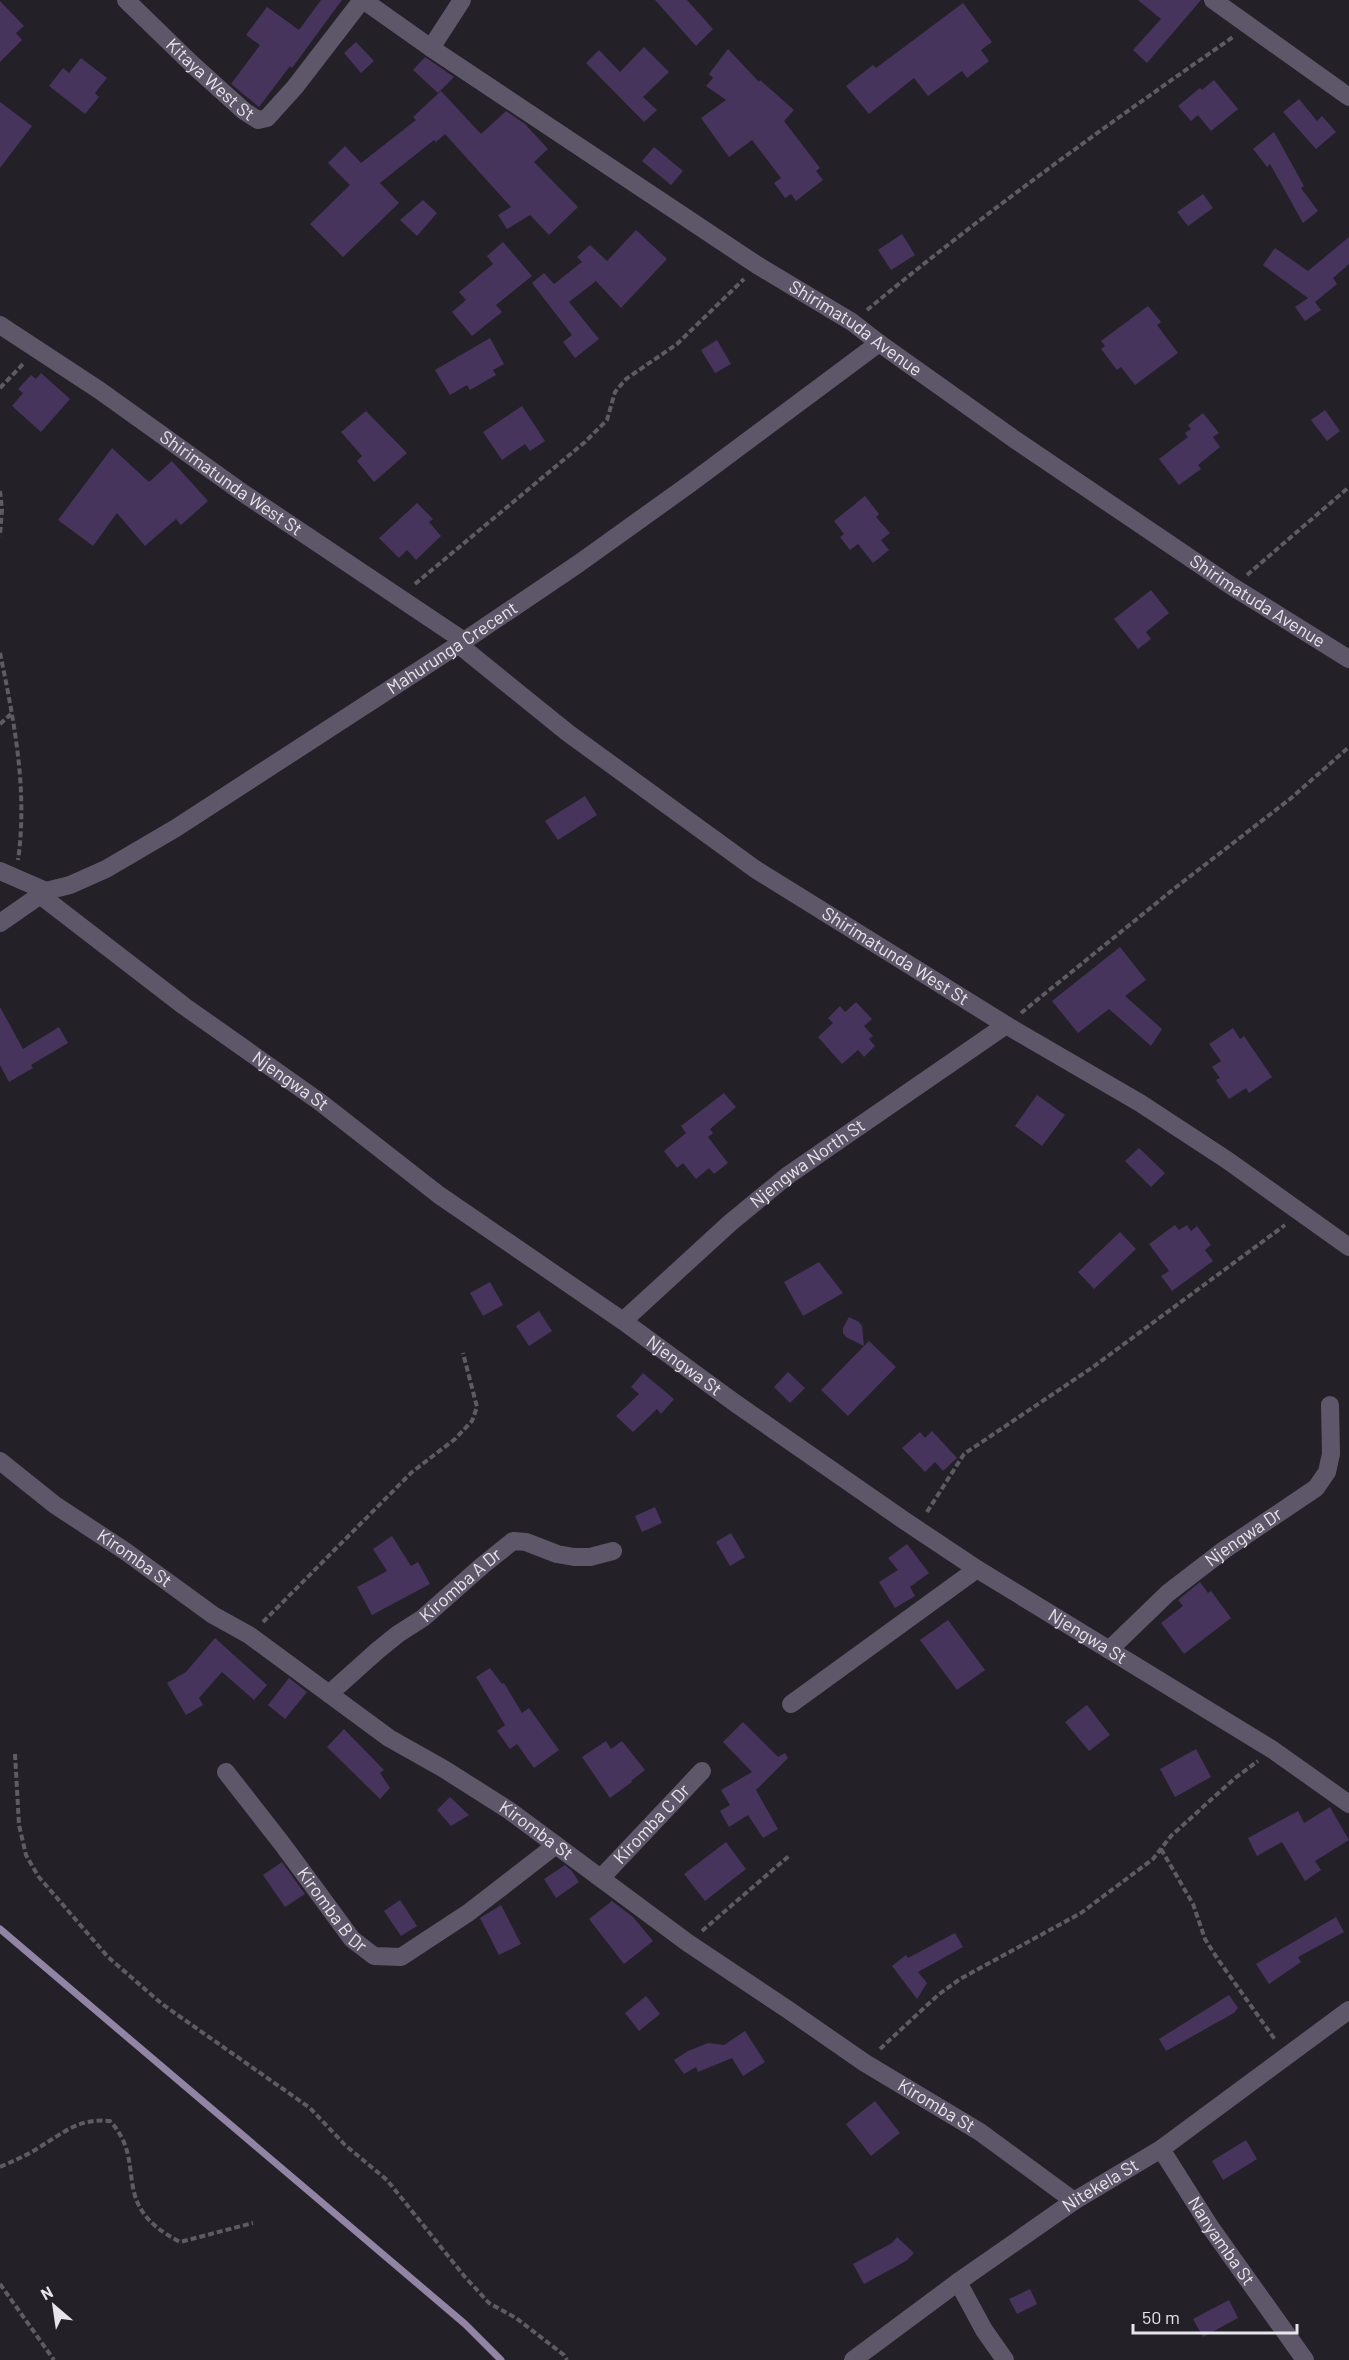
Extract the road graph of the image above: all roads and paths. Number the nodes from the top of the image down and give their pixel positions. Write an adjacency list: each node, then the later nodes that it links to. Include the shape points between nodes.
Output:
1 (126, 0): 2 (street, Kitaya West St, via 258,120 267,118 295,87)
2 (362, 0): 6 (street, Shirimatuda Avenue)
3 (462, 0): 6 (street)
4 (1212, 0): 5 (street)
5 (1250, 25): 7 (street); 9 (path, via 1028,184)
6 (431, 48): 8 (street, Shirimatuda Avenue)
7 (1349, 97)
8 (757, 265): 9 (street, Shirimatuda Avenue); 18 (path, via 677,344 626,379 615,392 607,420 585,442)
9 (852, 322): 11 (street, Shirimatuda Avenue)
10 (0, 326): 12 (street, Shirimatunda West St)
11 (879, 344): 17 (street, Shirimatuda Avenue); 19 (street, Mahurunga Crecent, via 682,490)
12 (37, 350): 13 (path); 18 (street, Shirimatunda West St)
13 (0, 388)
14 (1349, 488): 17 (path)
15 (0, 491): 16 (path)
16 (0, 536)
17 (1233, 587): 21 (street, Shirimatuda Avenue)
18 (398, 598): 19 (street, Shirimatunda West St)
19 (461, 643): 26 (street, Mahurunga Crecent, via 176,828 106,869); 28 (street, Shirimatunda West St, via 568,732 755,869)
20 (0, 653): 22 (path)
21 (1349, 659)
22 (12, 714): 23 (path); 25 (path, via 23,827)
23 (0, 724)
24 (1349, 747): 28 (path, via 1290,799)
25 (8, 875): 26 (street)
26 (43, 893): 27 (street, Mahurunga Crecent); 31 (street, Njengwa St, via 184,1006 320,1102 439,1195)
27 (0, 923)
28 (1006, 1025): 29 (street, Shirimatunda West St, via 1140,1103); 31 (street, Njengwa North St, via 787,1176)
29 (1300, 1214): 30 (street, Shirimatunda West St); 35 (path, via 1102,1360 964,1454)
30 (1349, 1247)
31 (623, 1321): 35 (street, Njengwa St)
32 (463, 1353): 38 (path, via 477,1407 472,1421 412,1472)
33 (1330, 1405): 39 (street, Njengwa Dr, via 1327,1472 1316,1488 1168,1593)
34 (0, 1461): 38 (street, Kiromba St, via 169,1585)
35 (916, 1529): 37 (street, Njengwa St)
36 (613, 1551): 40 (street, Kiromba A Dr, via 574,1557 513,1541)
37 (978, 1569): 39 (street, Njengwa St); 41 (street)
38 (249, 1635): 40 (street, Kiromba St)
39 (1109, 1650): 42 (street, Njengwa St)
40 (329, 1694): 47 (street, Kiromba St, via 389,1738 444,1769)
41 (791, 1704)
42 (1273, 1750): 46 (street, Njengwa St); 48 (path, via 1227,1785)
43 (15, 1754): 62 (path, via 20,1826 27,1855 38,1876 108,1957 162,2004 310,2108 345,2145 387,2180 489,2303 516,2318)
44 (702, 1771): 50 (street, Kiromba C Dr)
45 (226, 1772): 47 (street, Kiromba B Dr, via 352,1939 374,1956 401,1957 468,1913)
46 (1349, 1804)
47 (556, 1845): 50 (street, Kiromba St)
48 (1161, 1849): 53 (path, via 1193,1904 1205,1939); 54 (path, via 1081,1912 953,1984)
49 (790, 1856): 51 (path)
50 (601, 1878): 51 (street, Kiromba St)
51 (688, 1943): 54 (street, Kiromba St)
52 (1349, 2010): 53 (street, Nitekela St)
53 (1287, 2057): 55 (street, Nitekela St)
54 (865, 2063): 57 (street, Kiromba St, via 980,2132)
55 (1161, 2150): 57 (street, Nitekela St); 65 (street, Nanyamba St)
56 (0, 2167): 58 (path, via 75,2125 111,2121 127,2150 137,2204 161,2232 180,2242)
57 (1074, 2201): 59 (street, Nitekela St)
58 (253, 2223)
59 (958, 2282): 63 (street, Nitekela St); 64 (street)
60 (0, 2284): 61 (path)
61 (54, 2360)
62 (567, 2360)
63 (853, 2360)
64 (1005, 2360)
65 (1305, 2360)

